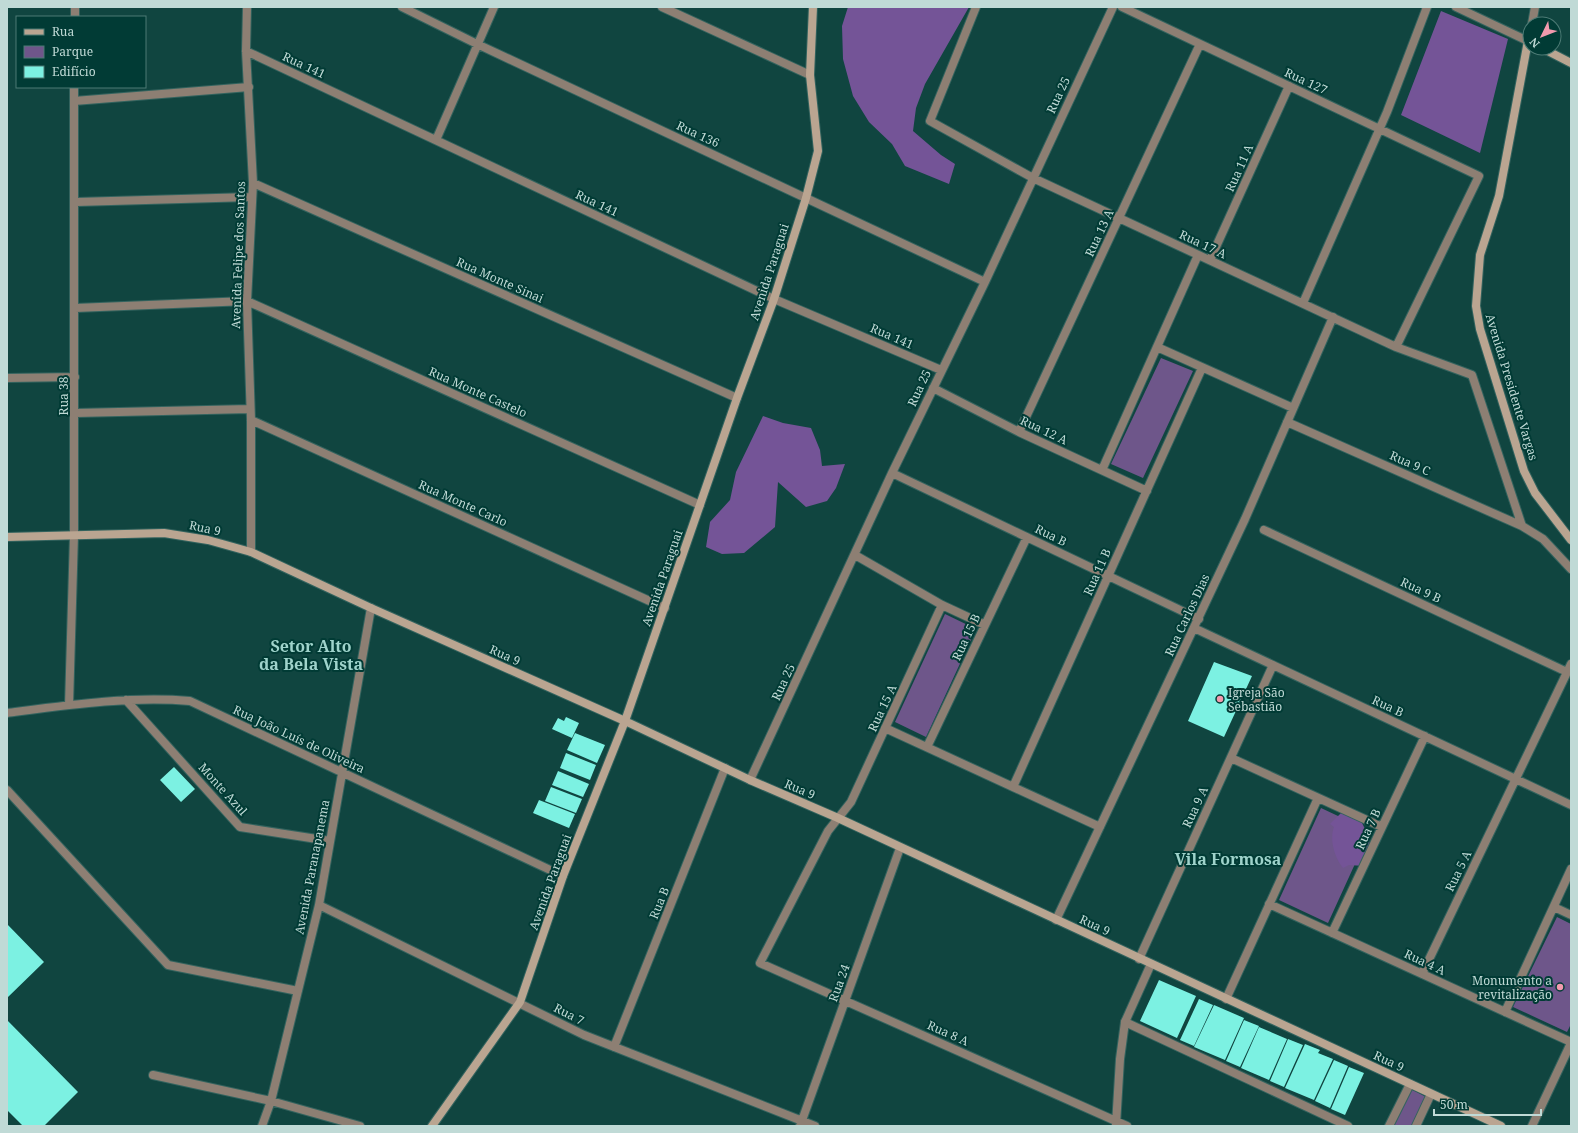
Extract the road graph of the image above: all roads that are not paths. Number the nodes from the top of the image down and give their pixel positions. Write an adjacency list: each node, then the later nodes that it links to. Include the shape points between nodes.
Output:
1 (247, 7): 14 (street, Avenida Felipe dos Santos)
2 (402, 7): 12 (street, Rua 136)
3 (494, 7): 12 (street)
4 (662, 7): 18 (street)
5 (813, 7): 18 (street, Avenida Paraguai)
6 (976, 7): 25 (street, Rua 17 A, via 930,121)
7 (1113, 7): 25 (street, Rua 25)
8 (1122, 7): 13 (street, Rua 127)
9 (1427, 7): 23 (street)
10 (1456, 7): 11 (street)
11 (1522, 35)
12 (478, 44): 24 (street); 28 (street, Rua 136)
13 (1200, 44): 19 (street, Rua 127); 30 (street, Rua 13 A)
14 (246, 51): 20 (street, Avenida Felipe dos Santos); 24 (street, Rua 141)
15 (1526, 56): 62 (street, Avenida Presidente Vargas, via 1499,196 1480,255 1476,306 1480,329 1524,470 1535,493)
16 (1557, 56): 17 (street)
17 (1571, 63)
18 (810, 75): 28 (street, Avenida Paraguai, via 818,151)
19 (1289, 86): 23 (street, Rua 127); 32 (street, Rua 11 A)
20 (249, 87): 22 (street); 26 (street, Avenida Felipe dos Santos)
21 (74, 88): 22 (street, Rua 38)
22 (74, 101): 29 (street, Rua 38)
23 (1380, 129): 36 (street); 39 (street, Rua 127, via 1479,176)
24 (436, 140): 34 (street, Rua 141)
25 (1033, 178): 30 (street, Rua 17 A); 33 (street, Rua 25)
26 (252, 183): 27 (street, Avenida Felipe dos Santos); 46 (street, Rua Monte Sinai)
27 (251, 197): 29 (street); 35 (street, Avenida Felipe dos Santos)
28 (806, 198): 33 (street, Rua 136); 34 (street, Avenida Paraguai)
29 (76, 202): 37 (street, Rua 38)
30 (1119, 218): 31 (street, Rua 17 A); 52 (street, Rua 13 A)
31 (1198, 255): 32 (street, Rua 17 A); 40 (street)
32 (1210, 260): 36 (street, Rua 17 A)
33 (985, 282): 42 (street, Rua 25)
34 (774, 299): 42 (street, Rua 141); 46 (street, Avenida Paraguai)
35 (246, 301): 37 (street); 48 (street, Avenida Felipe dos Santos); 56 (street, Rua Monte Castelo)
36 (1303, 303): 38 (street, Rua 17 A)
37 (75, 308): 43 (street, Rua 38)
38 (1332, 317): 39 (street, Rua 17 A); 47 (street, Rua Carlos Dias)
39 (1396, 346): 57 (street, Rua 17 A, via 1472,375)
40 (1157, 348): 41 (street); 53 (street)
41 (1202, 368): 47 (street); 55 (street, Rua 11 B)
42 (941, 370): 45 (street, Rua 25)
43 (75, 377): 44 (street); 49 (street, Rua 38)
44 (7, 378)
45 (933, 388): 52 (street, Rua 12 A); 54 (street, Rua 25)
46 (737, 398): 56 (street, Avenida Paraguai)
47 (1293, 408): 51 (street, Rua Carlos Dias)
48 (250, 409): 49 (street); 50 (street, Avenida Felipe dos Santos)
49 (74, 413): 59 (street, Rua 38)
50 (251, 420): 63 (street, Avenida Felipe dos Santos); 69 (street, Rua Monte Carlo)
51 (1288, 422): 57 (street, Rua 9 C); 70 (street, Rua Carlos Dias)
52 (1019, 432): 53 (street, Rua 12 A)
53 (1102, 470): 55 (street, Rua 12 A)
54 (892, 473): 61 (street, Rua B); 64 (street, Rua 25)
55 (1147, 491): 66 (street, Rua 11 B)
56 (700, 505): 69 (street, Avenida Paraguai)
57 (1522, 526): 65 (street, Rua 9 C, via 1543,539)
58 (1264, 530): 74 (street, Rua 9 B)
59 (74, 535): 60 (street, Rua 9); 63 (street, Rua 9, via 164,533 208,540); 76 (street, Rua 38)
60 (7, 537)
61 (1027, 537): 66 (street, Rua B); 71 (street, Rua 15 B)
62 (1571, 540)
63 (251, 552): 68 (street, Rua 9)
64 (855, 555): 67 (street); 86 (street, Rua 25)
65 (1571, 569)
66 (1108, 576): 70 (street, Rua B); 87 (street, Rua 11 B)
67 (942, 605): 71 (street); 79 (street, Rua 15 A)
68 (371, 608): 78 (street, Rua 9); 84 (street, Avenida Paranapanema)
69 (665, 608): 78 (street, Avenida Paraguai)
70 (1198, 619): 72 (street, Rua Carlos Dias)
71 (985, 625): 81 (street, Rua 15 B)
72 (1194, 628): 73 (street, Rua B); 92 (street, Rua Carlos Dias)
73 (1273, 665): 80 (street, Rua B); 82 (street, Rua 9 A)
74 (1569, 668): 85 (street, Rua 5 A)
75 (126, 700): 76 (street, Rua João Luís de Oliveira); 84 (street, Rua João Luís de Oliveira, via 190,701); 94 (street, Monte Azul, via 240,827)
76 (69, 705): 77 (street, Rua João Luís de Oliveira)
77 (7, 713)
78 (625, 721): 83 (street, Rua 9); 97 (street, Avenida Paraguai)
79 (886, 728): 81 (street); 91 (street, Rua 15 A, via 851,802)
80 (1425, 736): 85 (street, Rua B); 93 (street, Rua 7 B)
81 (927, 747): 87 (street)
82 (1231, 758): 89 (street); 104 (street, Rua 9 A)
83 (725, 768): 86 (street, Rua 9); 115 (street, Rua B)
84 (342, 773): 94 (street, Avenida Paranapanema); 97 (street, Rua João Luís de Oliveira)
85 (1516, 779): 90 (street, Rua B); 107 (street, Rua 5 A)
86 (750, 780): 91 (street, Rua 9)
87 (1013, 787): 92 (street)
88 (7, 790): 108 (street, via 168,965)
89 (1318, 798): 93 (street); 98 (street)
90 (1571, 805)
91 (838, 818): 95 (street, Rua 9); 105 (street, Rua 15 A, via 828,831)
92 (1100, 827): 102 (street, Rua Carlos Dias)
93 (1382, 827): 103 (street, Rua 7 B)
94 (330, 841): 99 (street, Avenida Paranapanema)
95 (900, 848): 102 (street, Rua 9); 110 (street, Rua 24)
96 (1571, 869): 100 (street)
97 (563, 876): 111 (street, Avenida Paraguai)
98 (1269, 904): 103 (street, Rua 4 A); 109 (street)
99 (319, 905): 108 (street, Avenida Paranapanema); 111 (street, Rua 7)
100 (1554, 907): 101 (street); 112 (street)
101 (1571, 915)
102 (1056, 920): 104 (street, Rua 9)
103 (1332, 933): 107 (street, Rua 4 A)
104 (1139, 959): 106 (street, Rua 9)
105 (760, 962): 110 (street, Rua 8 A)
106 (1151, 964): 109 (street, Rua 9); 113 (street)
107 (1422, 974): 112 (street, Rua 4 A)
108 (298, 990): 119 (street, Avenida Paranapanema)
109 (1226, 999): 117 (street, Rua 9)
110 (845, 1000): 120 (street, Rua 24); 121 (street, Rua 8 A)
111 (520, 1002): 115 (street, Rua 7, via 584,1035); 124 (street, Avenida Paraguai)
112 (1505, 1012): 114 (street, Rua 4 A)
113 (1126, 1022): 121 (street, via 1120,1059); 127 (street)
114 (1571, 1042): 131 (street)
115 (614, 1047): 120 (street, Rua 7)
116 (153, 1075): 119 (street)
117 (1410, 1084): 118 (street, Rua 9); 128 (street)
118 (1431, 1094): 129 (street); 130 (street, Rua 9)
119 (271, 1101): 122 (street, Avenida Paranapanema); 123 (street)
120 (801, 1123): 125 (street, Rua 7)
121 (1116, 1124): 126 (street, Rua 8 A)
122 (262, 1126)
123 (360, 1126)
124 (432, 1126)
125 (815, 1126)
126 (1127, 1126)
127 (1348, 1126)
128 (1389, 1126)
129 (1416, 1126)
130 (1502, 1126)
131 (1532, 1126)

